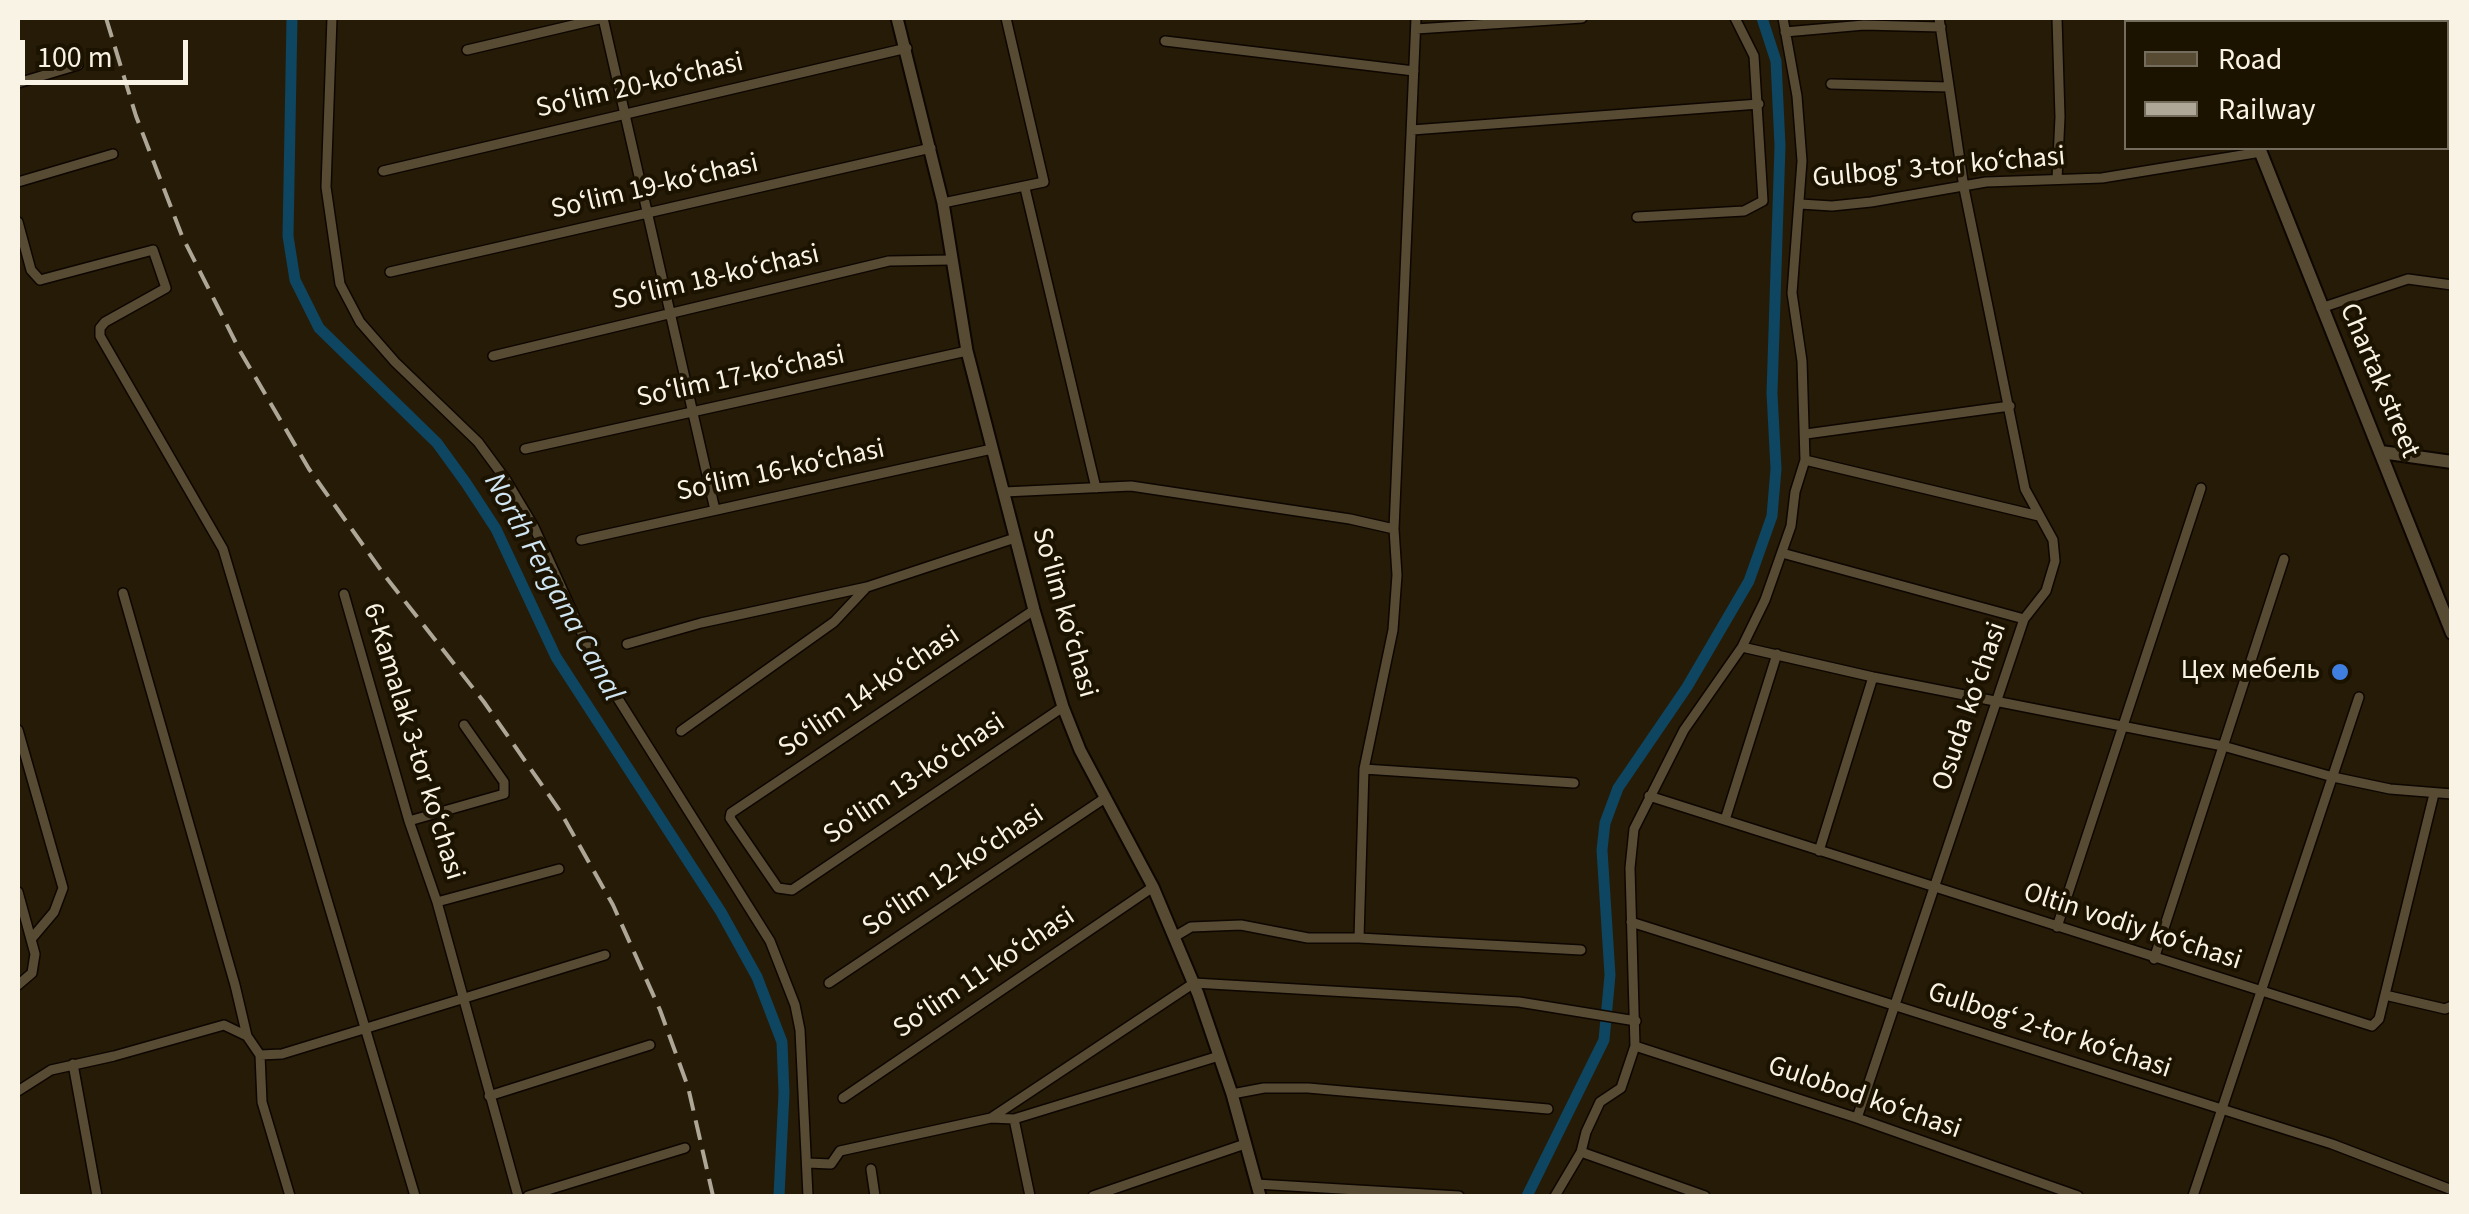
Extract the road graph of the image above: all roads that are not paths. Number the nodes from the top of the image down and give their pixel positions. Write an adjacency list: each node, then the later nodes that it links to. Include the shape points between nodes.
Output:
1 (332, 18): 131 (street, via 326,186 340,284 360,322 478,442 506,480 595,662 770,941 800,1030)
2 (603, 18): 14 (street); 21 (street)
3 (897, 18): 13 (street, Soʻlim koʻchasi)
4 (1006, 18): 29 (street, via 1044,181)
5 (1582, 18): 10 (street)
6 (1735, 18): 20 (street, via 1754,56)
7 (1783, 18): 11 (street)
8 (2058, 18): 27 (street)
9 (1940, 22): 11 (street); 19 (street, Osuda koʻchasi)
10 (1416, 23): 16 (street)
11 (1785, 32): 32 (street, via 1802,161)
12 (1165, 41): 16 (street)
13 (907, 48): 21 (street, Soʻlim 20-koʻchasi); 23 (street, Soʻlim koʻchasi)
14 (466, 50)
15 (78, 65): 17 (street)
16 (1414, 72): 22 (street)
17 (18, 83)
18 (1831, 84): 19 (street)
19 (1950, 86): 30 (street, Osuda koʻchasi)
20 (1759, 104): 22 (street); 34 (street, via 1765,192 1760,206)
21 (626, 114): 26 (street, Soʻlim 20-koʻchasi); 33 (street)
22 (1412, 130): 56 (street)
23 (931, 148): 31 (street, Soʻlim koʻchasi); 33 (street, Soʻlim 19-koʻchasi)
24 (2260, 150): 27 (street, Gulbog' 3-tor koʻchasi, via 2102,178); 39 (main road, Chartak street)
25 (113, 154): 28 (street)
26 (383, 171)
27 (2057, 179): 30 (street, Gulbog' 3-tor koʻchasi)
28 (18, 182)
29 (1025, 188): 31 (street); 51 (street)
30 (1964, 188): 32 (street, Gulbog' 3-tor koʻchasi, via 1832,206); 43 (street, Osuda koʻchasi)
31 (943, 203): 36 (street, Soʻlim koʻchasi)
32 (1800, 204): 45 (street, via 1792,293)
33 (648, 213): 37 (street, Soʻlim 19-koʻchasi); 40 (street)
34 (1636, 217)
35 (18, 222): 112 (street, via 40,280 153,250 166,288 105,322 100,336 223,549)
36 (950, 260): 40 (street, Soʻlim 18-koʻchasi, via 890,261); 41 (street, Soʻlim koʻchasi)
37 (390, 272)
38 (2452, 285): 39 (street, via 2408,279)
39 (2321, 308): 48 (main road, Chartak street)
40 (670, 313): 42 (street, Soʻlim 18-koʻchasi); 44 (street)
41 (968, 351): 44 (street, Soʻlim 17-koʻchasi); 47 (street, Soʻlim koʻchasi)
42 (493, 356)
43 (2010, 406): 45 (street); 55 (street, Osuda koʻchasi, via 2025,489)
44 (693, 412): 46 (street, Soʻlim 17-koʻchasi); 54 (street)
45 (1806, 434): 49 (street)
46 (525, 449)
47 (992, 449): 53 (street, Soʻlim koʻchasi); 54 (street, Soʻlim 16-koʻchasi)
48 (2382, 452): 50 (main road); 66 (main road, Chartak street)
49 (1805, 460): 55 (street); 59 (street)
50 (2452, 462)
51 (1096, 488): 53 (street); 56 (street, via 1181,492)
52 (2200, 488): 74 (street)
53 (1004, 492): 57 (street, Soʻlim koʻchasi)
54 (715, 510): 58 (street, Soʻlim 16-koʻchasi)
55 (2040, 516): 65 (street, Osuda koʻchasi, via 2055,561 2046,591)
56 (1394, 529): 79 (street, via 1393,630)
57 (1015, 538): 61 (street); 64 (street, Soʻlim koʻchasi)
58 (580, 540)
59 (1782, 554): 65 (street); 68 (street)
60 (2284, 558): 78 (street)
61 (867, 587): 67 (street); 77 (street, via 834,622)
62 (123, 594): 113 (street)
63 (344, 594): 87 (street, 6-Kamalak 3-tor koʻchasi)
64 (1034, 610): 73 (street, Soʻlim koʻchasi); 92 (street, Soʻlim 14-koʻchasi, via 730,813 778,888)
65 (2024, 620): 72 (street, Osuda koʻchasi)
66 (2452, 633)
67 (627, 644)
68 (1742, 647): 69 (street); 84 (street, via 1684,730)
69 (1777, 654): 70 (street); 86 (street)
70 (1873, 677): 72 (street); 88 (street)
71 (2359, 696): 80 (street)
72 (1997, 700): 74 (street); 91 (street, Osuda koʻchasi)
73 (1063, 707): 85 (street, Soʻlim koʻchasi); 92 (street, Soʻlim 13-koʻchasi)
74 (2125, 725): 78 (street); 96 (street)
75 (464, 726): 87 (street, via 504,782 504,794)
76 (18, 730): 98 (street, via 63,888)
77 (682, 730)
78 (2223, 746): 80 (street); 102 (street)
79 (1364, 769): 81 (street); 99 (street)
80 (2333, 777): 82 (street); 106 (street)
81 (1574, 783)
82 (2434, 794): 83 (street); 107 (street)
83 (2452, 794)
84 (1649, 796): 86 (street, Oltin vodiy koʻchasi); 95 (street, via 1631,845)
85 (1105, 798): 90 (street, Soʻlim koʻchasi); 103 (street, Soʻlim 12-koʻchasi)
86 (1726, 820): 88 (street, Oltin vodiy koʻchasi)
87 (410, 821): 94 (street, 6-Kamalak 3-tor koʻchasi)
88 (1819, 850): 91 (street, Oltin vodiy koʻchasi)
89 (559, 869): 94 (street, 6-Kamalak 3-tor koʻchasi)
90 (1154, 887): 97 (street, Soʻlim koʻchasi); 122 (street, Soʻlim 11-koʻchasi)
91 (1934, 888): 96 (street, Oltin vodiy koʻchasi); 109 (street, Osuda koʻchasi)
92 (792, 890)
93 (18, 892): 98 (street)
94 (436, 902): 108 (street, 6-Kamalak 3-tor koʻchasi)
95 (1631, 922): 109 (street, Gulbogʻ 2-tor koʻchasi); 111 (street)
96 (2057, 928): 102 (street, Oltin vodiy koʻchasi)
97 (1174, 937): 99 (street, via 1191,926 1241,925 1308,938); 104 (street, Soʻlim koʻchasi)
98 (32, 938): 105 (street, via 32,973)
99 (1359, 938): 100 (street)
100 (1582, 950)
101 (605, 955): 108 (street)
102 (2154, 958): 106 (street, Oltin vodiy koʻchasi)
103 (829, 983)
104 (1194, 983): 111 (street, via 1518,1002); 117 (street, Soʻlim koʻchasi); 125 (street)
105 (18, 985)
106 (2258, 992): 107 (street, Oltin vodiy koʻchasi, via 2372,1026); 124 (street)
107 (2385, 996): 110 (street)
108 (464, 998): 112 (street); 121 (street, 6-Kamalak 3-tor koʻchasi)
109 (1894, 1006): 124 (street, Gulbogʻ 2-tor koʻchasi); 126 (street, Osuda koʻchasi)
110 (2452, 1006)
111 (1632, 1020): 115 (street)
112 (364, 1027): 116 (street, via 282,1054); 137 (street)
113 (247, 1036): 116 (street); 118 (street, via 224,1025)
114 (650, 1045): 121 (street)
115 (1636, 1046): 126 (street, Gulobod koʻchasi); 130 (street, via 1620,1088 1600,1102)
116 (260, 1054): 136 (street, via 262,1102)
117 (1219, 1056): 120 (street, Soʻlim koʻchasi); 127 (street)
118 (72, 1064): 119 (street); 135 (street)
119 (18, 1090)
120 (1232, 1094): 123 (street, via 1308,1088); 128 (street, Soʻlim koʻchasi)
121 (489, 1096): 138 (street, 6-Kamalak 3-tor koʻchasi)
122 (843, 1098)
123 (1548, 1108)
124 (2220, 1111): 134 (street, Gulbogʻ 2-tor koʻchasi); 148 (street)
125 (991, 1118): 127 (street); 131 (street, via 840,1151 831,1164)
126 (1857, 1118): 147 (street, Gulobod koʻchasi)
127 (1014, 1119): 142 (street)
128 (1245, 1144): 133 (street, Soʻlim koʻchasi); 143 (street)
129 (685, 1148): 139 (street)
130 (1581, 1152): 145 (street); 146 (street)
131 (808, 1163): 140 (street)
132 (871, 1169): 141 (street)
133 (1258, 1190): 144 (street)
134 (2452, 1190)
135 (97, 1196)
136 (290, 1196)
137 (415, 1196)
138 (518, 1196)
139 (528, 1196)
140 (808, 1196)
141 (875, 1196)
142 (1030, 1196)
143 (1093, 1196)
144 (1459, 1196)
145 (1555, 1196)
146 (1705, 1196)
147 (2078, 1196)
148 (2193, 1196)

